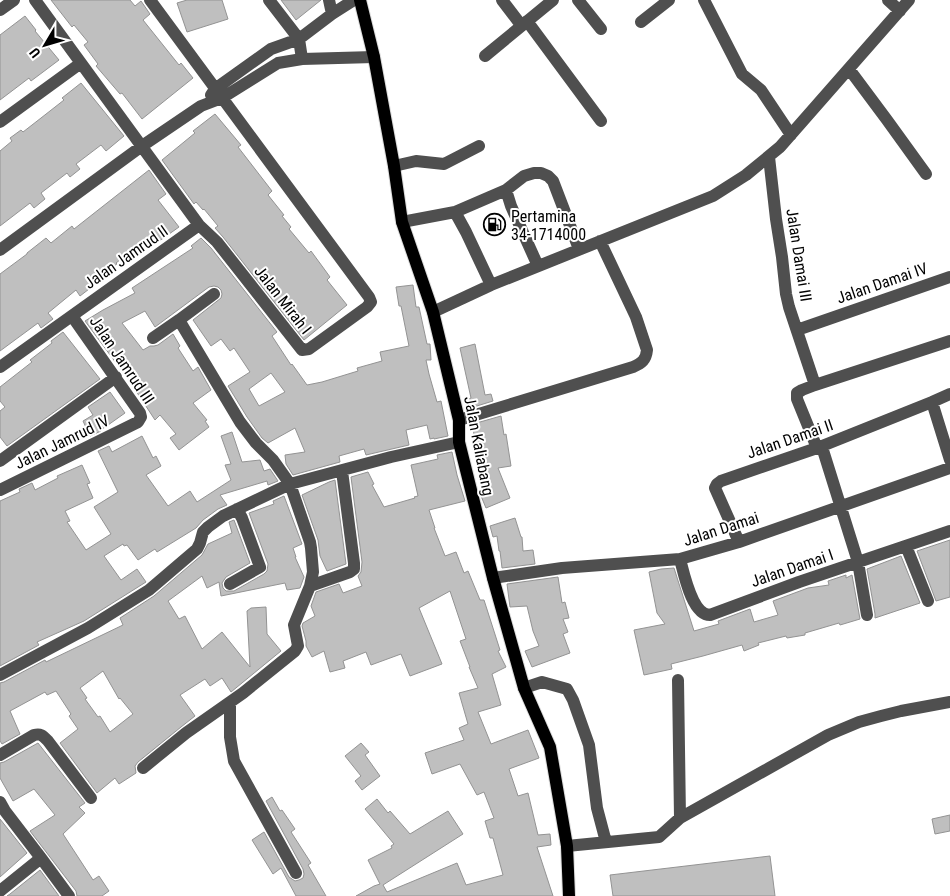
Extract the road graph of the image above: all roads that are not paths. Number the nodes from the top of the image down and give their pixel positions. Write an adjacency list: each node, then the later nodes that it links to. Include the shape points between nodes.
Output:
1 (14, 0): 15 (street)
2 (35, 0): 25 (street, Jalan Mirah I)
3 (150, 0): 27 (street)
4 (270, 0): 21 (street)
5 (329, 0): 17 (street)
6 (354, 0): 17 (street)
7 (360, 0): 23 (main road, Jalan Kaliabang)
8 (502, 0): 19 (street)
9 (553, 0): 19 (street)
10 (578, 0): 20 (street)
11 (669, 0): 18 (street)
12 (704, 0): 30 (street, via 742,74 761,90)
13 (888, 0): 16 (street)
14 (909, 0): 16 (street)
15 (0, 10)
16 (900, 11): 26 (street)
17 (332, 14): 21 (street)
18 (641, 22)
19 (524, 23): 22 (street); 29 (street)
20 (600, 29)
21 (299, 39): 24 (street); 27 (street, via 271,48)
22 (484, 56)
23 (374, 57): 24 (street); 34 (main road, Jalan Kaliabang)
24 (302, 59): 27 (street, via 278,63)
25 (81, 63): 28 (street); 31 (street, Jalan Mirah I)
26 (849, 69): 30 (street); 35 (street)
27 (218, 93): 31 (street); 39 (street, Jalan Mirah I, via 371,302 314,346 302,350 217,242)
28 (0, 122)
29 (601, 122)
30 (791, 135): 33 (street)
31 (142, 146): 39 (street, Jalan Mirah I); 42 (street)
32 (479, 146): 34 (street, via 444,164 416,162)
33 (769, 157): 40 (street, via 714,196); 50 (street, Jalan Damai III, via 787,299)
34 (394, 166): 38 (main road, Jalan Kaliabang)
35 (926, 174)
36 (506, 190): 37 (street); 41 (street, via 524,176 541,173 548,176 553,181); 43 (street)
37 (455, 212): 38 (street); 45 (street)
38 (402, 222): 47 (main road, Jalan Kaliabang)
39 (199, 226): 48 (street, Jalan Jamrud II)
40 (600, 242): 41 (street); 58 (street, via 636,317 647,350 643,362)
41 (579, 249): 43 (street)
42 (0, 250)
43 (538, 266): 45 (street)
44 (950, 277): 50 (street, Jalan Damai IV)
45 (491, 285): 47 (street)
46 (214, 294): 49 (street)
47 (433, 312): 58 (main road, Jalan Kaliabang)
48 (72, 316): 53 (street, Jalan Jamrud III); 54 (street, Jalan Jamrud III)
49 (179, 320): 51 (street); 66 (street, via 240,422)
50 (797, 330): 55 (street, Jalan Damai III)
51 (153, 338)
52 (950, 341): 55 (street)
53 (0, 367)
54 (116, 377): 59 (street, Jalan Jamrud III, via 140,413); 62 (street)
55 (815, 385): 61 (street, via 797,393 797,399)
56 (950, 394): 57 (street, Jalan Damai II)
57 (932, 402): 61 (street, Jalan Damai II); 63 (street)
58 (459, 420): 60 (main road, Jalan Kaliabang)
59 (138, 422): 67 (street, Jalan Jamrud IV)
60 (459, 442): 65 (street); 75 (main road, Jalan Kaliabang)
61 (819, 447): 68 (street); 71 (street, Jalan Damai II, via 717,484 715,488)
62 (1, 458)
63 (950, 460)
64 (950, 468): 68 (street, Jalan Damai)
65 (342, 471): 66 (street); 77 (street, via 354,569)
66 (290, 484): 69 (street); 77 (street, via 311,548 313,572)
67 (0, 490)
68 (841, 506): 71 (street, Jalan Damai); 74 (street)
69 (237, 509): 76 (street, via 260,567); 80 (street, via 208,526 197,549 149,590 88,628)
70 (950, 531): 72 (street, Jalan Damai I)
71 (739, 542): 73 (street, Jalan Damai)
72 (906, 546): 74 (street, Jalan Damai I); 78 (street)
73 (680, 559): 74 (street, Jalan Damai I, via 693,600 705,615); 75 (street, Jalan Damai, via 562,568)
74 (858, 562): 79 (street)
75 (493, 578): 82 (main road, Jalan Kaliabang)
76 (230, 584)
77 (310, 586): 83 (street, via 294,625 298,646 295,651)
78 (928, 601)
79 (867, 615)
80 (0, 675)
81 (678, 680): 89 (street)
82 (524, 688): 90 (street, via 542,682 566,689 573,700 589,745 597,808); 91 (main road, Jalan Kaliabang, via 550,747)
83 (230, 702): 86 (street); 93 (street, via 234,761)
84 (950, 702): 89 (street, via 859,722 828,735)
85 (0, 755): 87 (street, via 39,734 48,741)
86 (144, 768)
87 (90, 798)
88 (2, 809): 92 (street)
89 (680, 818): 90 (street, via 659,837)
90 (606, 842): 91 (street)
91 (566, 846): 96 (main road, Jalan Kaliabang)
92 (42, 858): 94 (street); 95 (street)
93 (296, 873)
94 (0, 891)
95 (68, 896)
96 (569, 896)

